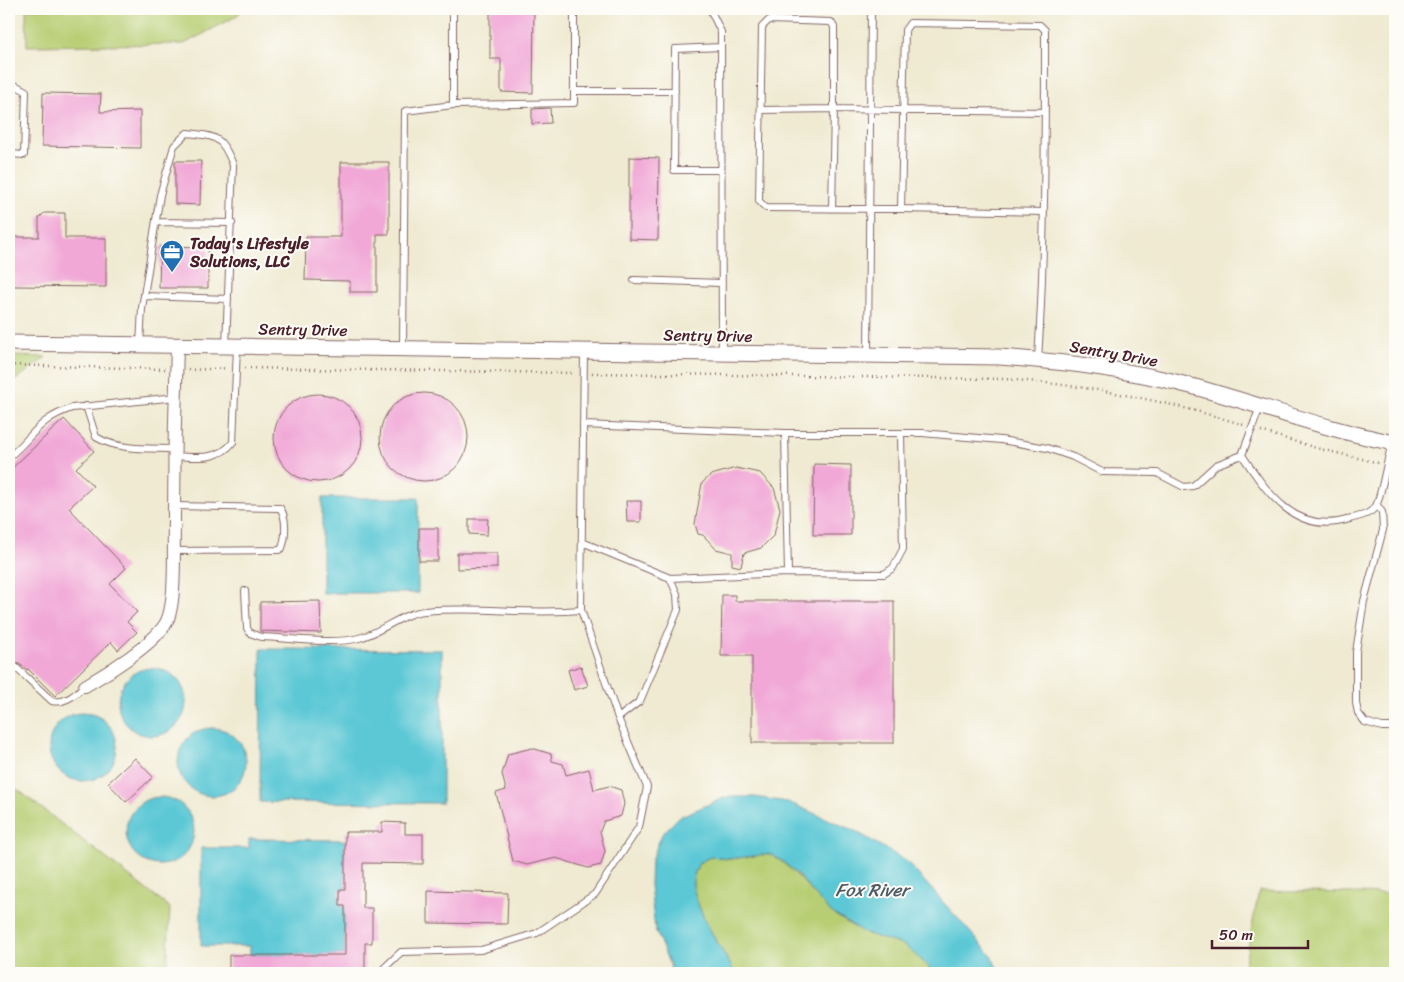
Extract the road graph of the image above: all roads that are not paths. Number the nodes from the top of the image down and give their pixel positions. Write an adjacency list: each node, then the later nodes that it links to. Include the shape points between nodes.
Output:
1 (452, 9): 9 (lane)
2 (574, 9): 7 (lane)
3 (710, 9): 5 (lane, via 721,32)
4 (871, 9): 12 (lane)
5 (721, 47): 8 (lane, via 675,49); 16 (lane)
6 (9, 82): 15 (lane, via 26,91 24,154)
7 (574, 91): 8 (lane); 9 (lane, via 574,102)
8 (675, 91): 16 (lane, via 674,170)
9 (453, 106): 31 (lane, via 405,111)
10 (834, 109): 11 (lane); 11 (lane, via 834,27 831,22 770,20 762,27); 12 (lane); 17 (lane)
11 (762, 110): 17 (lane, via 760,201 766,208)
12 (870, 110): 13 (lane); 18 (lane)
13 (903, 110): 14 (lane); 14 (lane, via 905,30 910,23 1040,25 1045,30); 19 (lane)
14 (1045, 112): 20 (lane)
15 (9, 154)
16 (721, 170): 24 (lane)
17 (832, 209): 18 (lane)
18 (870, 209): 19 (lane); 34 (lane)
19 (901, 209): 20 (lane)
20 (1043, 212): 35 (lane)
21 (156, 222): 22 (lane); 22 (lane, via 174,146 187,133 209,135 225,145 233,164); 25 (lane)
22 (232, 223): 26 (lane)
23 (634, 280): 24 (lane)
24 (721, 283): 33 (lane)
25 (144, 296): 26 (lane); 28 (lane)
26 (228, 299): 30 (lane)
27 (9, 343): 28 (street, Sentry Drive)
28 (140, 345): 29 (street, Sentry Drive)
29 (177, 345): 30 (street, Sentry Drive); 36 (street)
30 (232, 346): 31 (street, Sentry Drive); 43 (lane, via 237,368 233,442 224,451 210,457)
31 (403, 348): 32 (street, Sentry Drive)
32 (584, 351): 33 (street, Sentry Drive); 39 (lane)
33 (722, 353): 34 (street, Sentry Drive)
34 (868, 355): 35 (street, Sentry Drive)
35 (1038, 360): 38 (street, Sentry Drive, via 1124,371 1190,385)
36 (176, 397): 37 (lane); 43 (street)
37 (86, 406): 43 (lane, via 96,437 107,444); 45 (lane, via 72,408 45,420)
38 (1260, 406): 42 (street, Sentry Drive); 44 (lane)
39 (583, 425): 40 (lane); 48 (lane)
40 (785, 433): 41 (lane); 50 (lane)
41 (901, 433): 44 (lane, via 1002,440 1072,457 1102,472 1157,473 1184,487 1193,486 1216,465); 50 (lane, via 903,549 893,568 884,574)
42 (1394, 443): 46 (lane)
43 (175, 453): 47 (street)
44 (1242, 455): 46 (lane, via 1277,503 1308,520 1335,524 1369,513)
45 (9, 457)
46 (1377, 505): 57 (lane, via 1382,512 1383,530 1364,601 1356,652 1356,703 1365,722)
47 (174, 506): 49 (street); 49 (lane, via 280,508 284,517 284,542 279,550)
48 (582, 542): 51 (lane); 53 (lane)
49 (173, 551): 55 (street, via 171,600 165,624 114,668)
50 (788, 572): 51 (lane)
51 (670, 578): 56 (lane, via 677,594 678,610 640,701)
52 (245, 591): 53 (lane, via 247,628 250,633 261,637 358,638 424,611 548,613)
53 (581, 610): 56 (lane)
54 (9, 661): 55 (lane, via 52,701 69,699)
55 (85, 686)
56 (618, 718): 58 (lane, via 647,787 639,827 595,894 537,933 481,950 401,952)
57 (1395, 727)
58 (378, 973)

